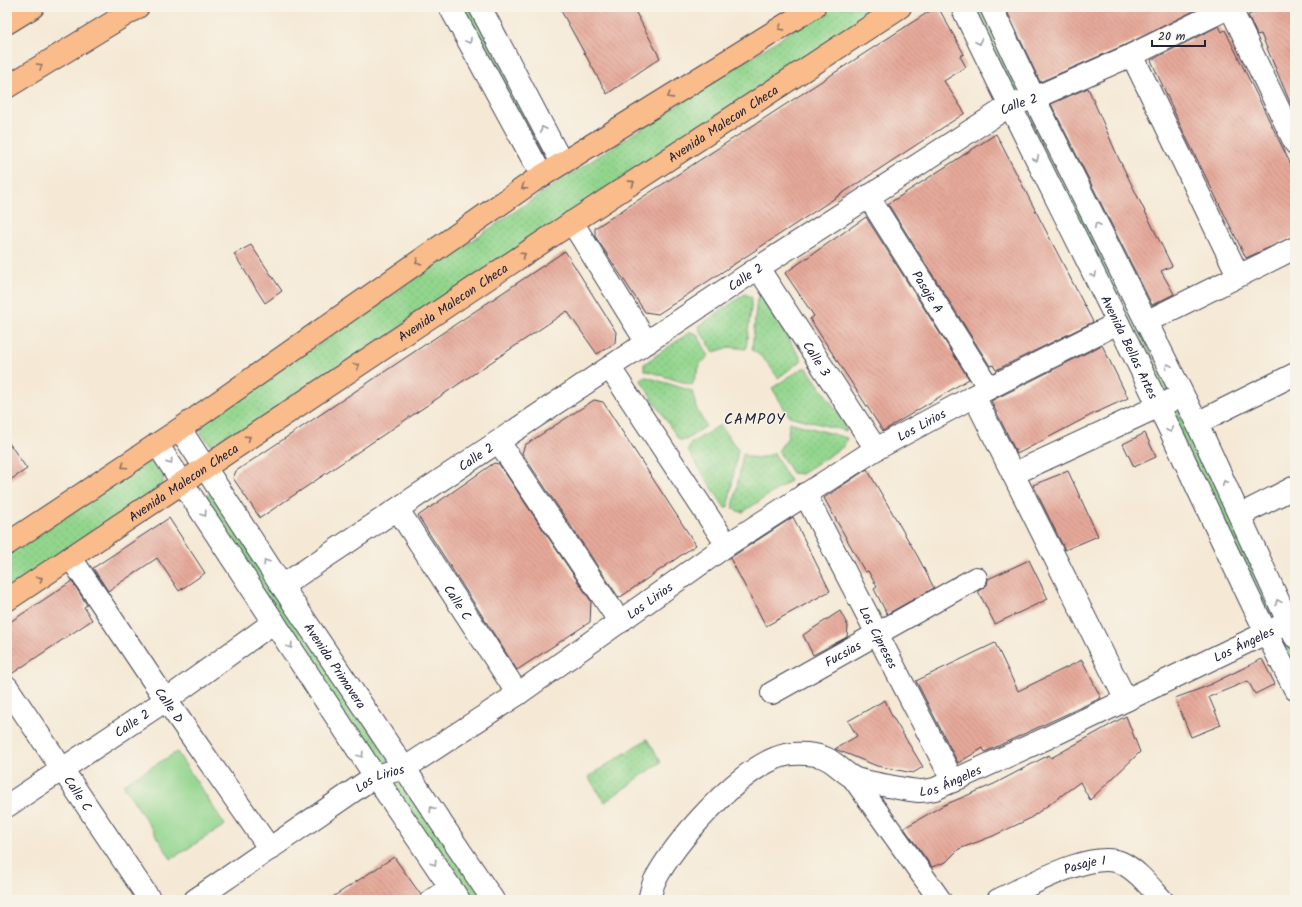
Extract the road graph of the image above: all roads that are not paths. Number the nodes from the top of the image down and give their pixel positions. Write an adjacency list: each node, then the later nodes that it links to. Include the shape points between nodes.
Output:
1 (33, 7): 10 (main road)
2 (138, 7): 12 (main road, one-way to 2)
3 (450, 7): 17 (street, one-way to 17)
4 (480, 7): 16 (street, one-way to 4)
5 (814, 7): 16 (main road, one-way to 16)
6 (900, 7): 19 (main road, Avenida Malecon Checa, one-way to 6)
7 (962, 7): 14 (street, Avenida Bellas Artes, one-way to 14)
8 (991, 7): 13 (street, Avenida Bellas Artes)
9 (1230, 7): 11 (street, Calle 2); 15 (street)
10 (7, 23)
11 (1132, 55): 13 (street, Calle 2); 22 (street)
12 (7, 87)
13 (1034, 98): 14 (street, Calle 2); 23 (street, Avenida Bellas Artes, one-way to 13)
14 (1009, 106): 18 (street, Calle 2); 24 (street, Avenida Bellas Artes, one-way to 24)
15 (1295, 143)
16 (562, 163): 17 (main road)
17 (542, 176): 32 (main road, one-way to 32)
18 (868, 196): 21 (street, Calle 2); 28 (street, Pasaje A)
19 (572, 222): 25 (street); 36 (main road, Avenida Malecon Checa, one-way to 19)
20 (1295, 248): 22 (street)
21 (758, 268): 25 (street, Calle 2); 35 (street, Calle 3)
22 (1238, 275): 23 (street)
23 (1146, 322): 29 (street, Avenida Bellas Artes, one-way to 23)
24 (1118, 323): 28 (street, Los Lirios); 30 (street, Avenida Bellas Artes)
25 (647, 343): 26 (street, Calle 2)
26 (610, 368): 33 (street, Calle 2); 44 (street)
27 (1295, 374): 31 (street)
28 (981, 392): 35 (street, Los Lirios); 37 (street, Pasaje A)
29 (1183, 395): 30 (street); 31 (street, Avenida Bellas Artes)
30 (1159, 407): 37 (street); 52 (street, Avenida Bellas Artes, one-way to 52)
31 (1197, 423): 42 (street, Avenida Bellas Artes, one-way to 31)
32 (180, 429): 34 (main road); 36 (street, Avenida Primavera)
33 (499, 442): 41 (street, Calle 2); 50 (street)
34 (157, 444): 38 (street, Avenida Primavera, one-way to 38); 43 (main road, one-way to 43)
35 (876, 448): 40 (street, Los Lirios)
36 (204, 467): 38 (main road, Avenida Malecon Checa); 47 (street, Avenida Primavera, one-way to 36)
37 (1013, 474): 59 (street, Pasaje A)
38 (183, 481): 45 (main road, Avenida Malecon Checa); 49 (street, Avenida Primavera, one-way to 49)
39 (1295, 487): 42 (street)
40 (805, 494): 44 (street, Los Lirios); 53 (street, Los Cipreses)
41 (398, 510): 47 (street, Calle 2); 56 (street, Calle C)
42 (1240, 515): 51 (street, Avenida Bellas Artes, one-way to 42)
43 (7, 544)
44 (727, 544): 50 (street, Los Lirios)
45 (71, 558): 48 (main road, Avenida Malecon Checa, one-way to 45); 58 (street, Calle D)
46 (976, 578): 53 (street, Fucsias)
47 (282, 586): 60 (street, Avenida Primavera)
48 (7, 600)
49 (274, 622): 58 (street, Calle 2); 62 (street, Avenida Primavera, one-way to 62)
50 (620, 622): 56 (street, Los Lirios)
51 (1292, 626): 52 (street, Los Ángeles)
52 (1265, 633): 55 (street, Avenida Bellas Artes); 59 (street, Los Ángeles)
53 (876, 635): 57 (street, Fucsias); 64 (street, Los Cipreses)
54 (7, 687): 61 (street, Calle C)
55 (1295, 689)
56 (518, 694): 60 (street, Los Lirios)
57 (772, 694)
58 (166, 700): 61 (street, Calle 2); 66 (street, Calle D)
59 (1126, 700): 64 (street, Los Ángeles)
60 (405, 768): 62 (street, Los Lirios); 71 (street, Avenida Primavera, one-way to 60)
61 (62, 769): 65 (street, Calle 2); 68 (street, Calle C)
62 (375, 776): 66 (street, Los Lirios); 67 (street, Avenida Primavera, one-way to 67)
63 (854, 779): 64 (street, Los Ángeles, via 919,791 935,789); 72 (street, via 837,764 816,756 796,754 777,758 758,767 740,780 687,835 668,858 654,881); 73 (street)
64 (953, 781)
65 (7, 806)
66 (270, 849): 69 (street, Los Lirios)
67 (455, 894): 70 (street)
68 (150, 900)
69 (195, 900)
70 (432, 900)
71 (493, 900)
72 (648, 900)
73 (940, 900)
74 (998, 900): 75 (street, Pasaje 1, via 1073,865 1106,861 1120,862 1136,872)
75 (1162, 900)

